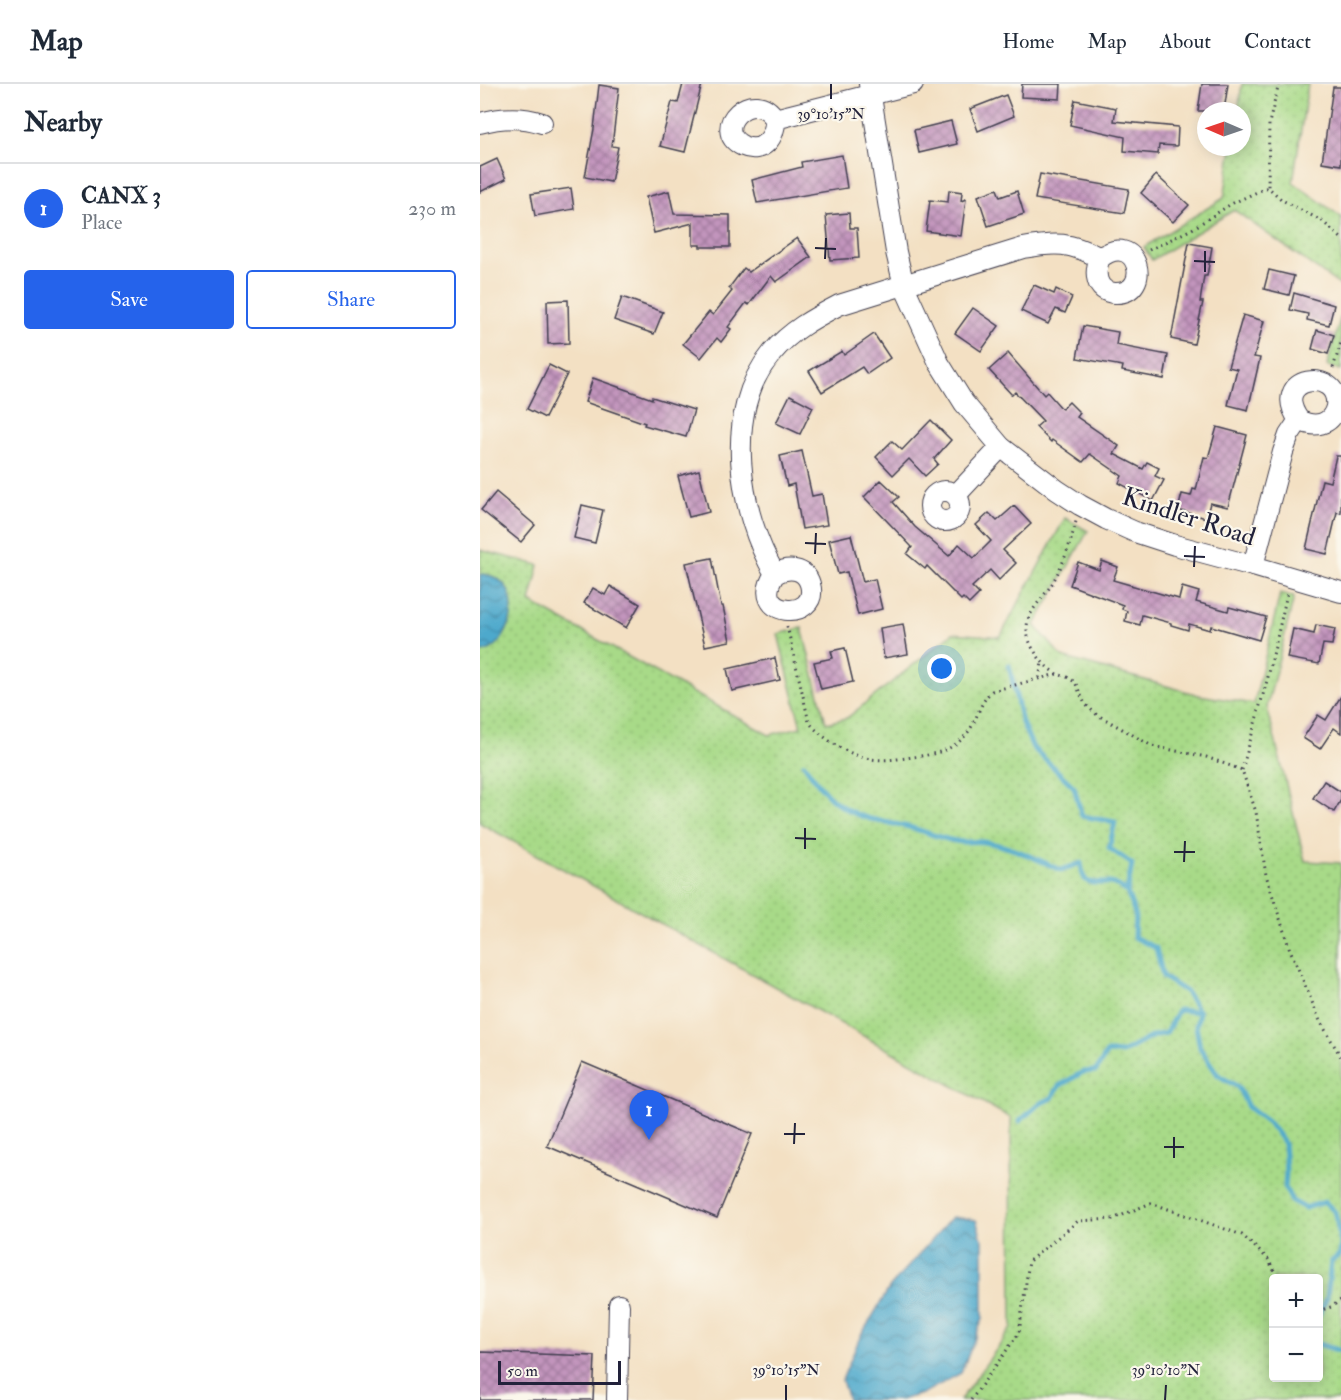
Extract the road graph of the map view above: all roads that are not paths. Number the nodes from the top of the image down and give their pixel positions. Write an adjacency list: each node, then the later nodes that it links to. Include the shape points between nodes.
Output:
1 (913, 84): 2 (street)
2 (870, 89): 3 (street); 7 (street, Kindler Road)
3 (775, 119)
4 (480, 123): 5 (street, via 524,117)
5 (542, 123)
6 (1100, 258): 6 (street, via 1119,250 1135,260 1139,270 1130,289 1122,293 1102,288 1095,269); 7 (street, via 1080,247 1044,244)
7 (904, 286): 9 (street, Kindler Road, via 939,363 964,403); 12 (street, via 839,305 811,319 771,354 746,400 741,429 743,481 754,529)
8 (1299, 420): 8 (street, via 1292,401 1295,390 1312,380 1330,386 1337,403 1335,414 1318,425); 11 (street, via 1283,452)
9 (1001, 447): 10 (street); 11 (street, Kindler Road, via 1057,490 1106,519 1175,545)
10 (956, 495)
11 (1253, 566): 13 (street, Kindler Road)
12 (775, 574): 12 (street, via 768,592 775,605 781,610 800,609 810,595 806,577 794,569)
13 (1341, 592)
14 (619, 1305): 15 (street)
15 (617, 1400)

